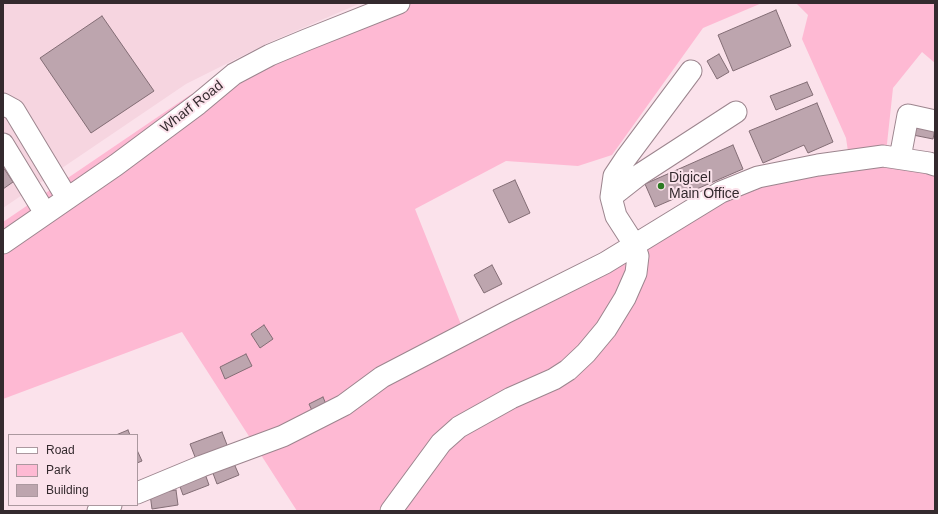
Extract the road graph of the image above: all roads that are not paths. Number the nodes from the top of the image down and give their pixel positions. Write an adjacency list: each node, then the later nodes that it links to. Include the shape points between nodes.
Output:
1 (399, 3): 10 (street, Wharf Road, via 270,55 234,74 135,151)
2 (691, 71): 9 (street, via 614,176)
3 (3, 104): 10 (street, via 14,110)
4 (736, 112): 9 (street, via 639,175)
5 (935, 121): 7 (street, via 908,115)
6 (3, 144): 11 (street)
7 (900, 158): 8 (street); 13 (street, via 883,156 758,177 721,192)
8 (935, 165)
9 (611, 197): 13 (street, via 616,216)
10 (67, 198): 11 (street, Wharf Road)
11 (45, 213): 12 (street, Wharf Road)
12 (3, 243)
13 (634, 244): 14 (street, via 605,263 382,377 344,405 282,436); 17 (street, via 638,256 636,273 626,298 606,329 586,353 554,379 511,398 460,426 440,443)
14 (138, 493)
15 (109, 506): 16 (street)
16 (98, 511)
17 (390, 511)

